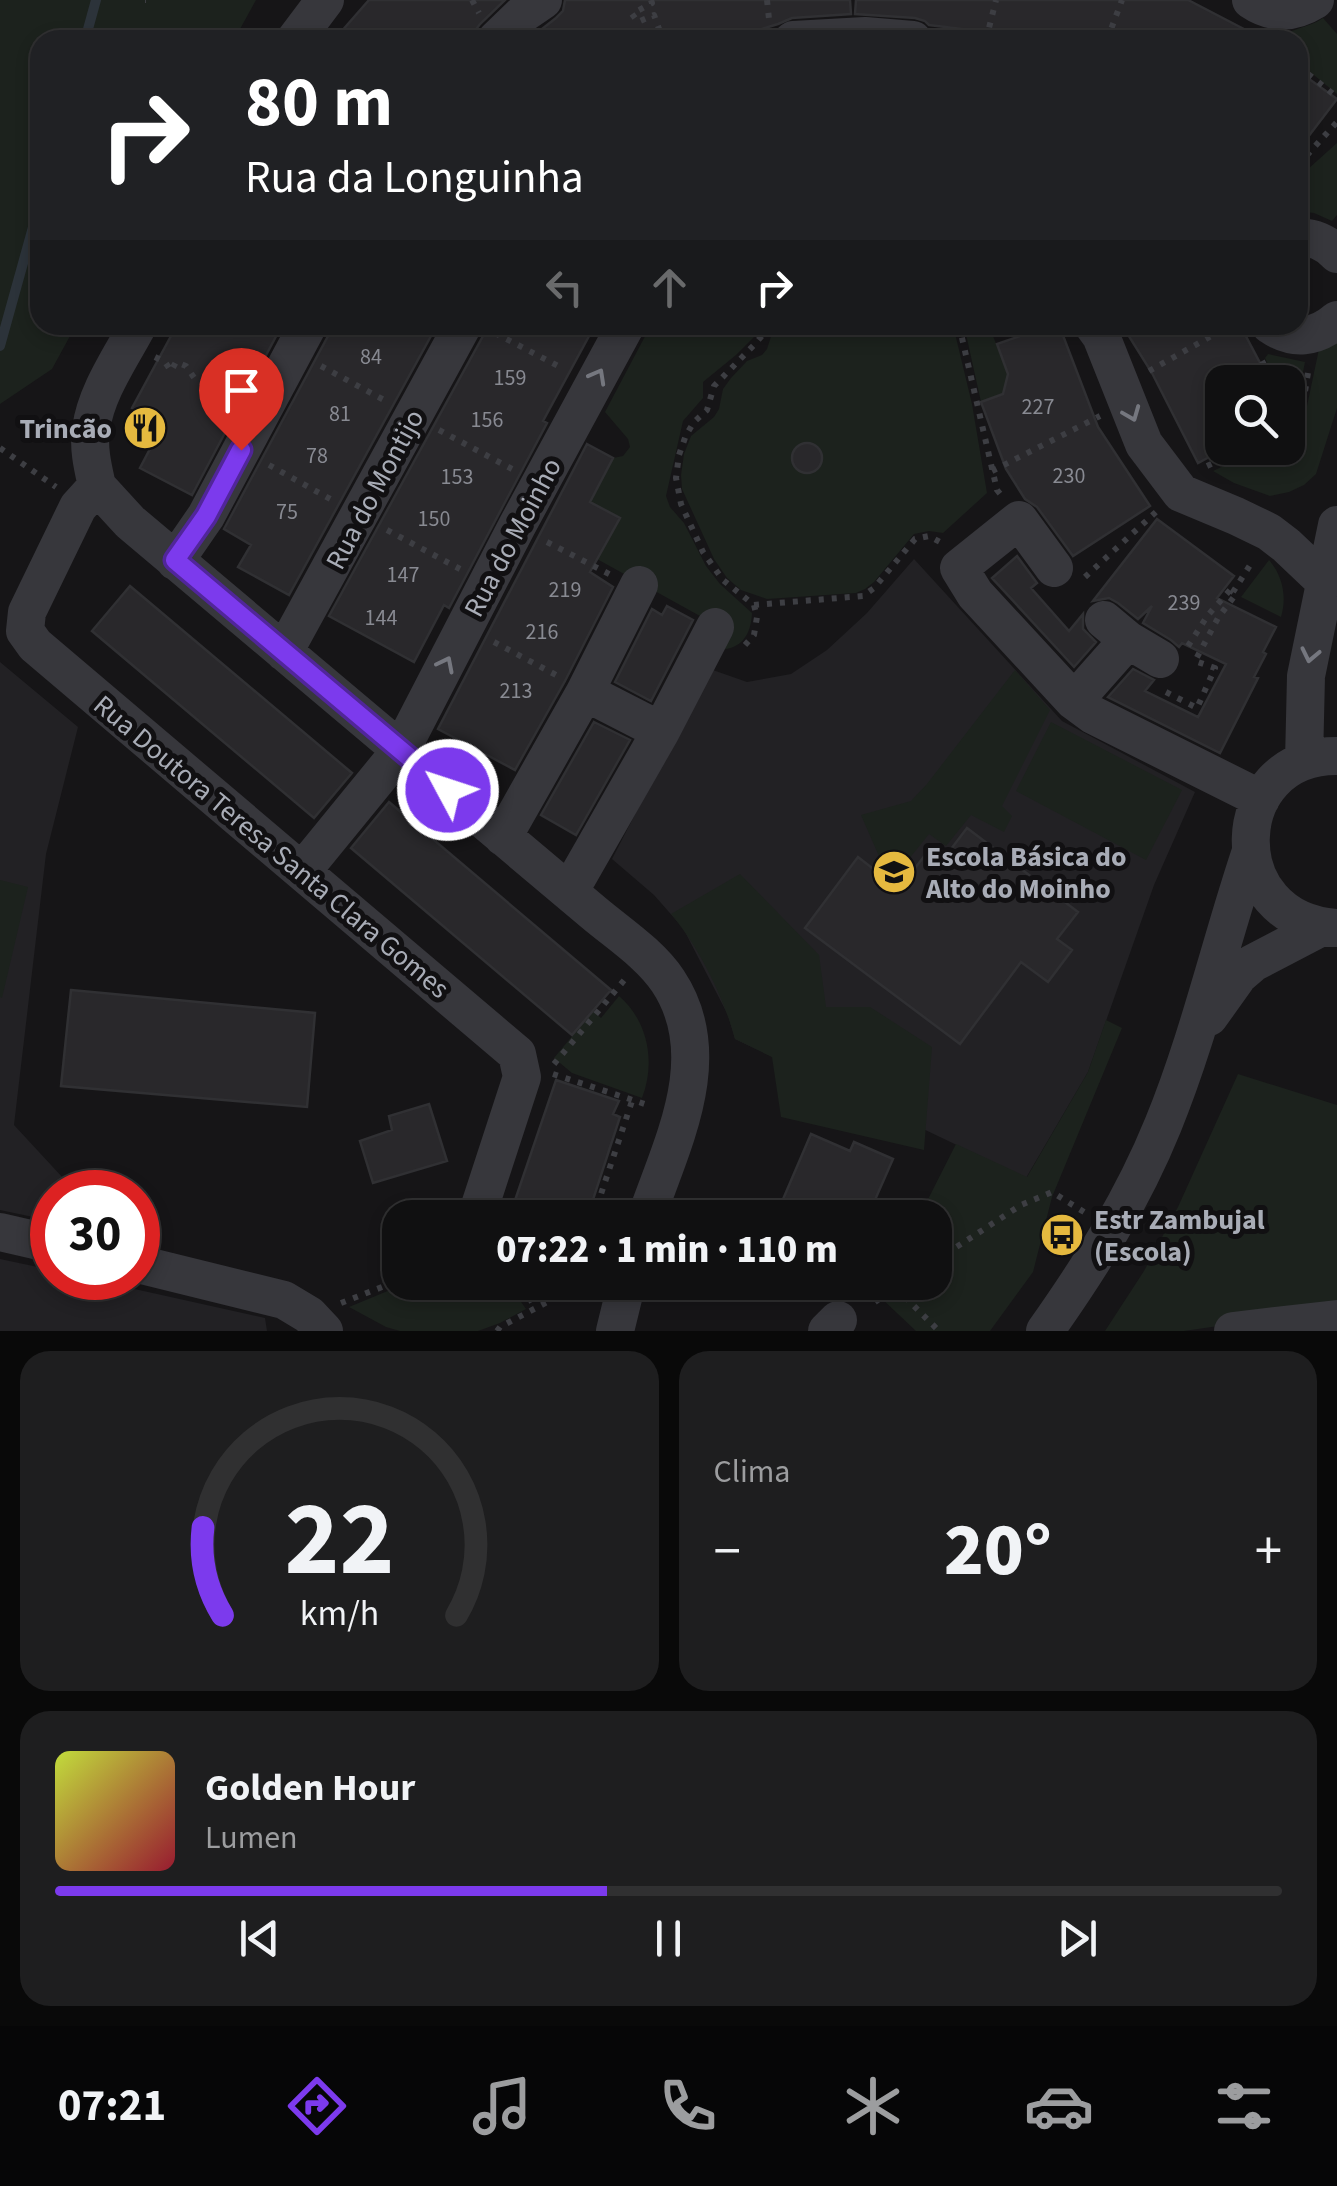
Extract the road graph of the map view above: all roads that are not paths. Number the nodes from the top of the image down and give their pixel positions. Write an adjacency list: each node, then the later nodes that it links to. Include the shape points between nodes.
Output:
1 (325, 0): 5 (street)
2 (544, 0): 6 (street)
3 (1252, 0): 4 (street, via 1285,12)
4 (1316, 0)
5 (303, 30)
6 (506, 30)
7 (1308, 239): 8 (street)
8 (1337, 254)
9 (133, 335): 14 (street, via 97,406)
10 (303, 335): 16 (street, via 206,516)
11 (473, 335): 21 (street, Rua do Montijo, via 372,522)
12 (621, 335): 26 (street, Rua do Moinho, one-way to 12)
13 (1101, 335): 18 (street, one-way to 18, via 1144,444 1182,492 1268,532)
14 (79, 488): 16 (street); 31 (street, Rua Doutora Teresa Santa Clara Gomes, via 78,508 27,612 25,632)
15 (1337, 525): 18 (street)
16 (175, 560): 21 (street)
17 (1054, 568): 24 (street, via 1019,520 959,568)
18 (1325, 582): 27 (street, one-way to 27, via 1306,676)
19 (639, 585): 23 (street)
20 (709, 638): 25 (street)
21 (284, 652): 26 (street)
22 (1169, 660): 24 (street, via 1116,630)
23 (585, 692): 25 (street); 29 (street)
24 (1074, 701): 28 (street)
25 (661, 730): 32 (street)
26 (401, 750): 29 (street); 31 (street, Rua do Moinho)
27 (1321, 759): 28 (street, via 1287,770)
28 (1261, 799): 30 (street)
29 (503, 837): 32 (street)
30 (1250, 854): 33 (street, via 1274,902 1296,919); 34 (street)
31 (303, 870): 35 (street, Rua Doutora Teresa Santa Clara Gomes, via 517,1054 522,1077)
32 (569, 892): 36 (street, via 669,983 690,1036 690,1083)
33 (1330, 928): 34 (street, via 1253,963)
34 (1194, 1040): 44 (street, via 1128,1201)
35 (482, 1200)
36 (652, 1200)
37 (0, 1232): 38 (street)
38 (30, 1239)
39 (160, 1269): 42 (street, via 284,1300)
40 (623, 1300): 43 (street)
41 (1337, 1318): 45 (street)
42 (316, 1323)
43 (615, 1331)
44 (1045, 1331)
45 (1233, 1331)

